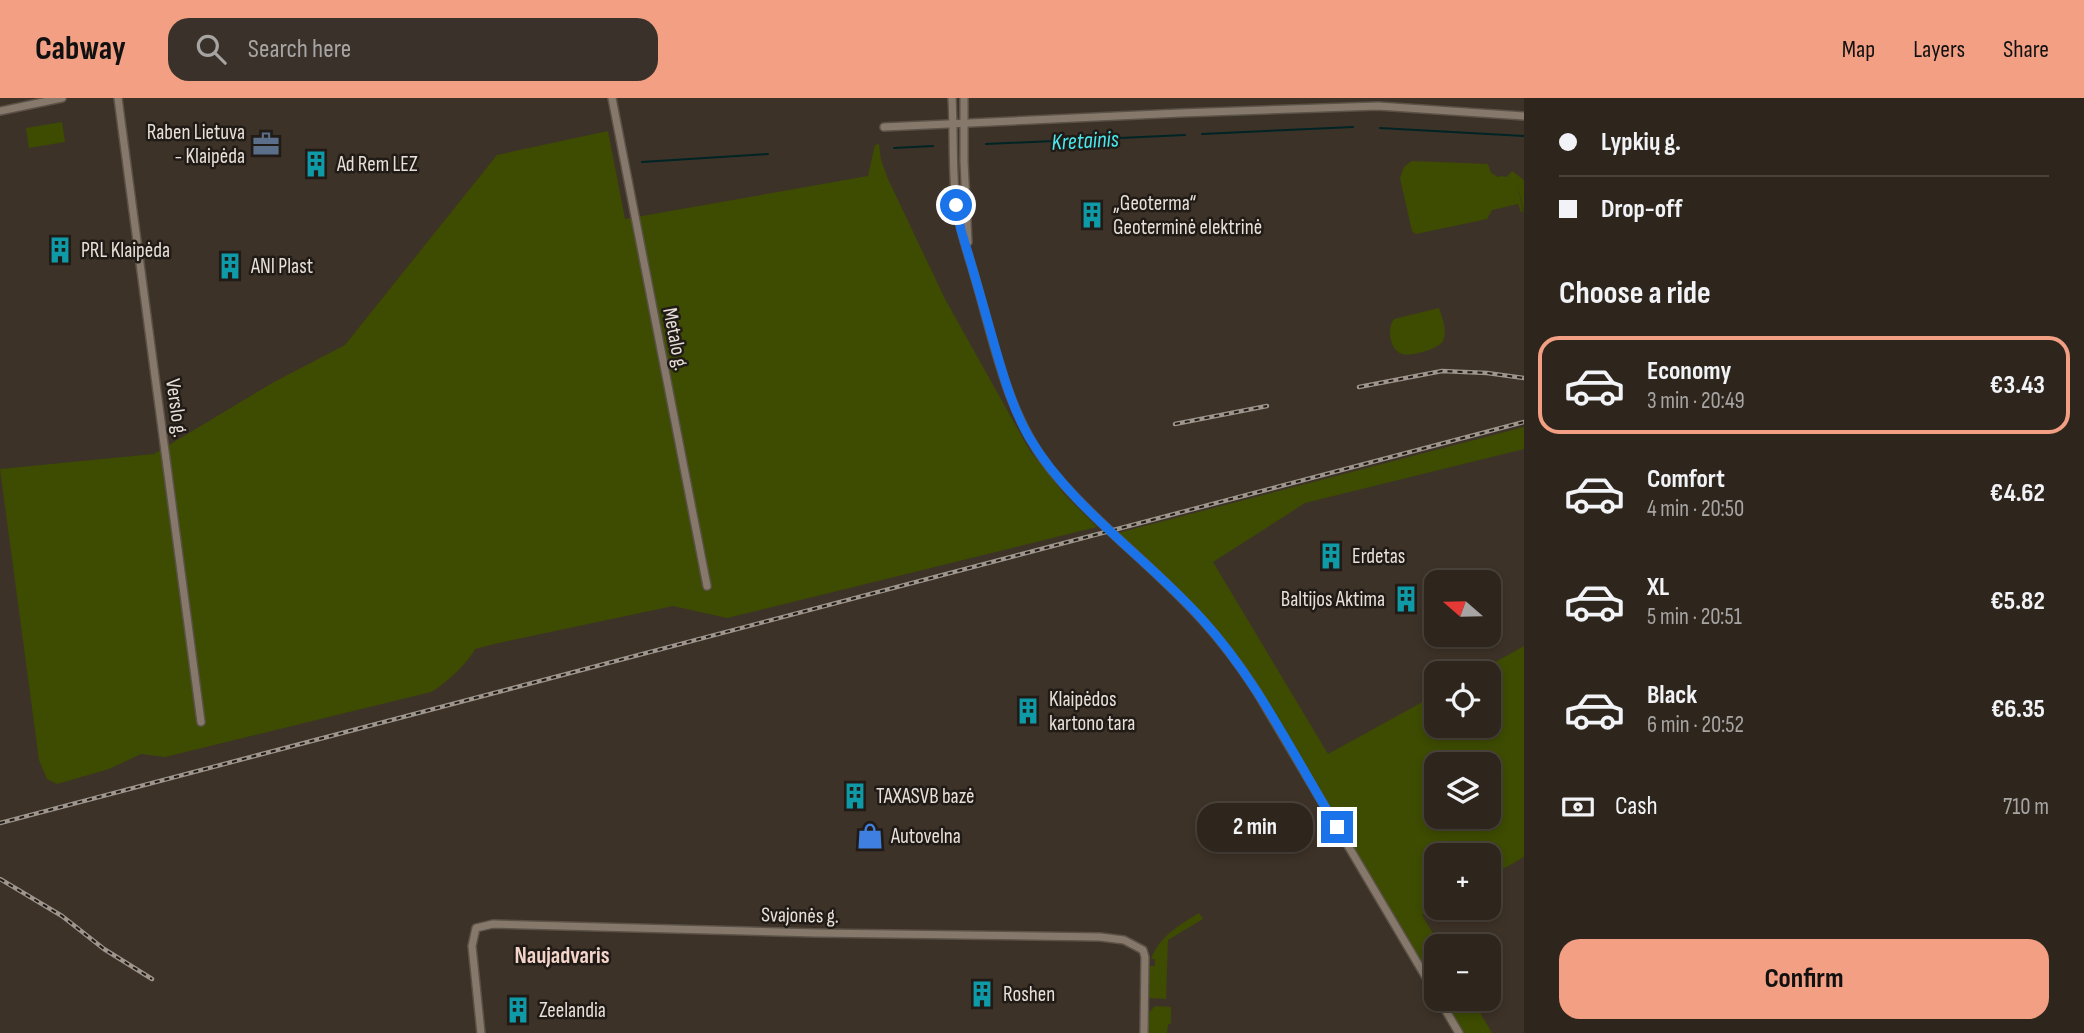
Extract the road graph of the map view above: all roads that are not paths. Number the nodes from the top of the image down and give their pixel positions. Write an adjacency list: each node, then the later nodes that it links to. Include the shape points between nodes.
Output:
1 (62, 98): 6 (street)
2 (118, 98): 13 (street, Verslo g.)
3 (612, 98): 12 (street, Metalo g.)
4 (952, 98): 8 (street)
5 (964, 98): 9 (street)
6 (0, 111)
7 (1524, 116): 9 (street, via 1378,106)
8 (953, 123): 9 (street); 10 (street); 11 (street, via 956,205)
9 (964, 123): 11 (street)
10 (884, 127)
11 (971, 260): 14 (street, via 1004,380 1024,428 1053,471 1190,606 1239,665)
12 (707, 586)
13 (201, 722)
14 (1424, 973)
15 (1446, 1011): 18 (street)
16 (481, 1033): 17 (street, Svajonės g., via 472,946 476,928 493,924 1124,940 1143,950 1145,957)
17 (1144, 1033)
18 (1459, 1033)

